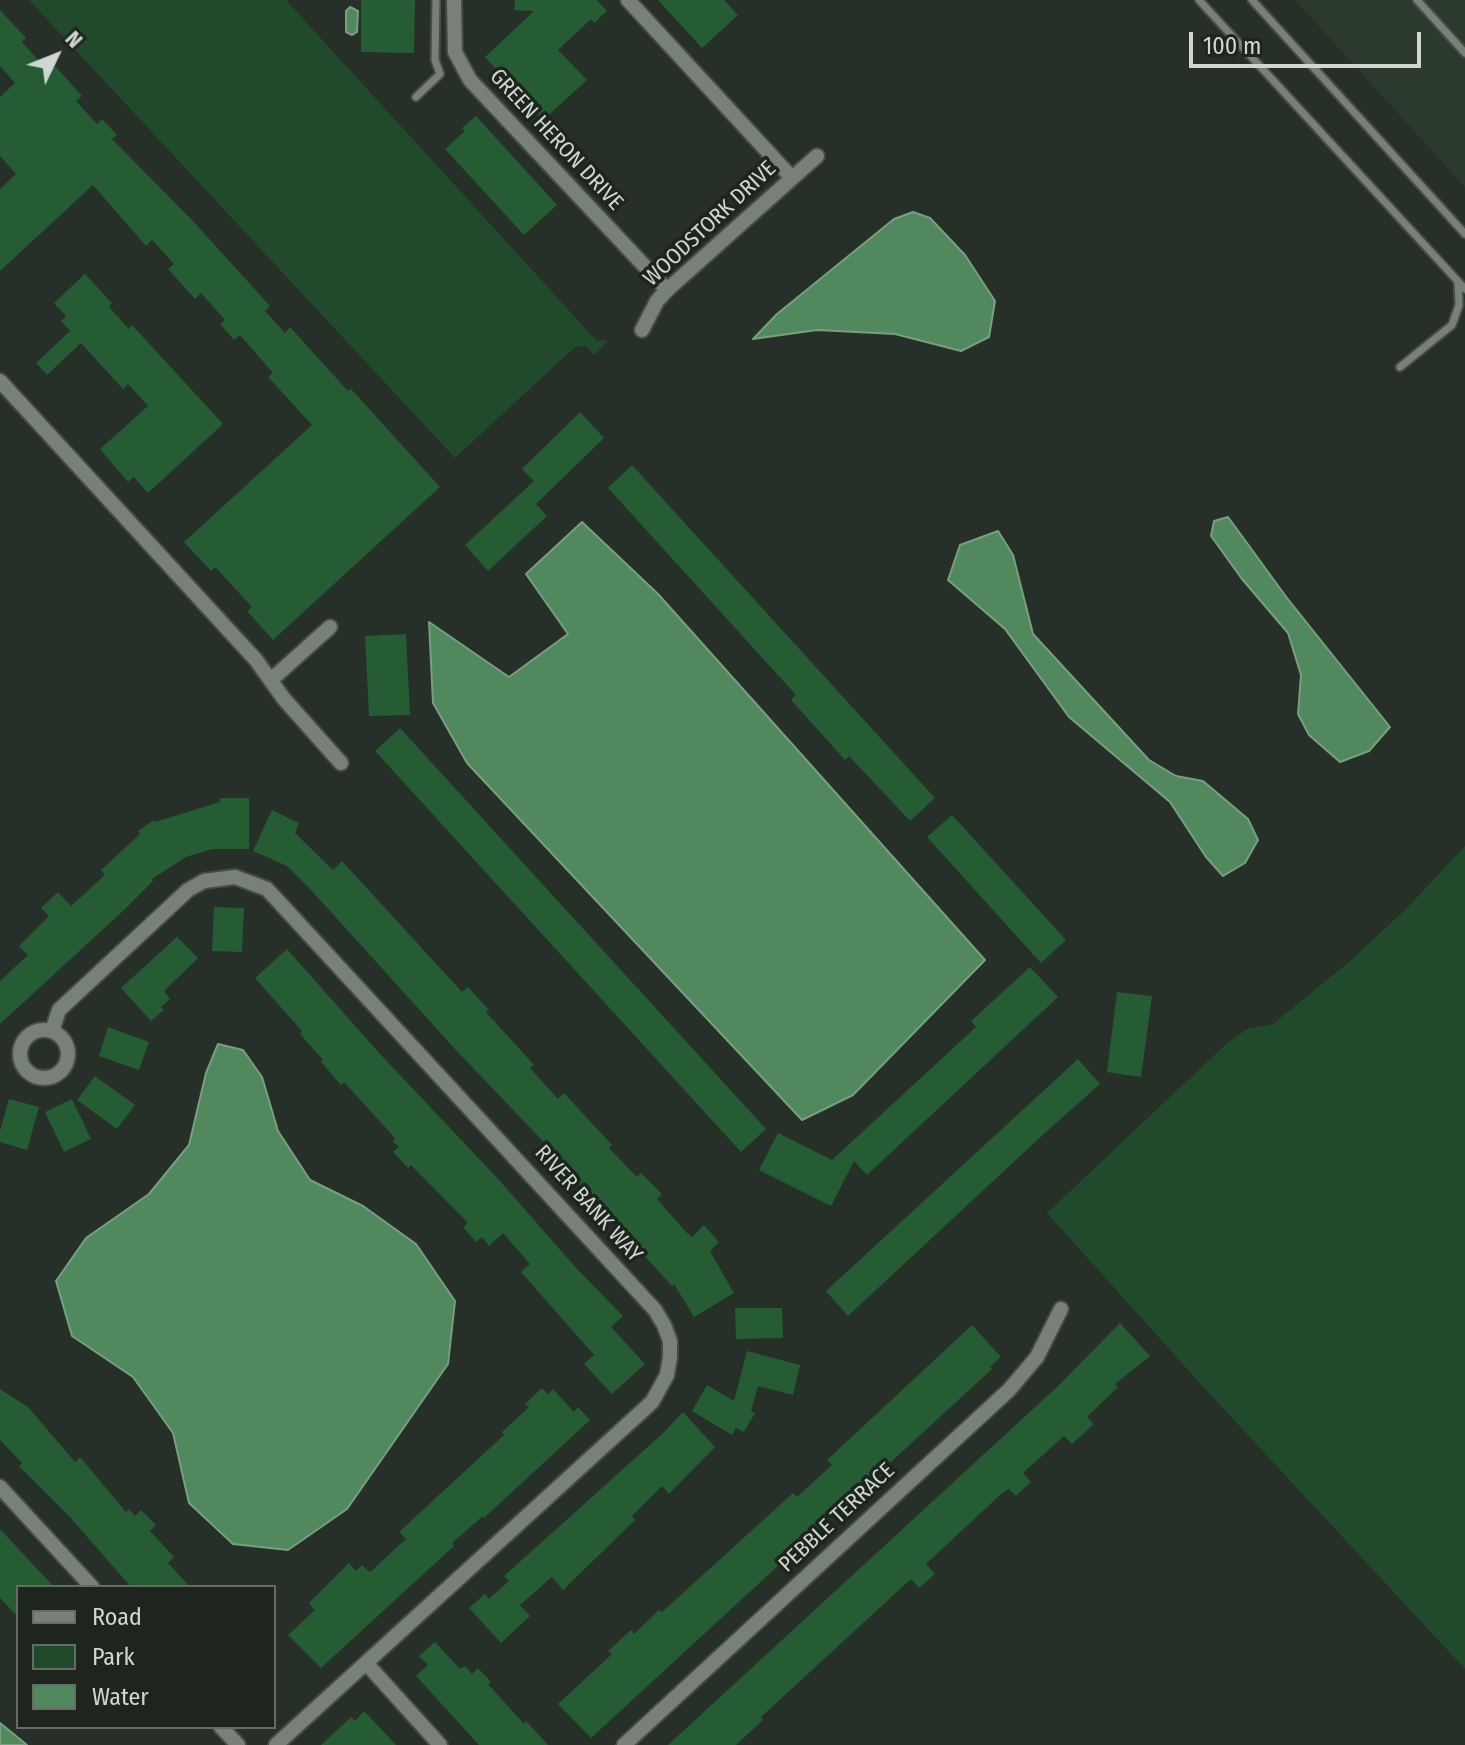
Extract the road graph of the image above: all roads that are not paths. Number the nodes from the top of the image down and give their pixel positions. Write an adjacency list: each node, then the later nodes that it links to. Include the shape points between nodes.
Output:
1 (436, 0): 9 (lane)
2 (454, 0): 8 (street, GREEN HERON DRIVE)
3 (628, 0): 12 (street)
4 (1199, 0): 14 (lane)
5 (1252, 0): 13 (lane)
6 (1417, 0): 7 (lane)
7 (1465, 53)
8 (458, 56): 9 (lane); 16 (street, GREEN HERON DRIVE, via 470,80)
9 (435, 60): 10 (lane, via 440,74)
10 (416, 97)
11 (817, 156): 12 (street, WOODSTORK DRIVE)
12 (792, 178): 16 (street, WOODSTORK DRIVE)
13 (1465, 234)
14 (1458, 281): 15 (lane); 18 (lane, via 1459,305 1452,325)
15 (1465, 289)
16 (667, 290): 17 (street, WOODSTORK DRIVE)
17 (642, 330)
18 (1400, 367)
19 (0, 381): 21 (street)
20 (330, 627): 21 (street)
21 (271, 680): 22 (street)
22 (341, 763)
23 (52, 1031): 27 (street, RIVER BANK WAY, via 59,1010 188,890 220,877 267,889 664,1325 670,1357 652,1402)
24 (1061, 1309): 32 (street, PEBBLE TERRACE, via 1037,1357 1009,1390)
25 (0, 1487): 26 (street)
26 (90, 1585)
27 (366, 1663): 30 (street, RIVER BANK WAY); 31 (street)
28 (223, 1729): 29 (street)
29 (238, 1745)
30 (276, 1745)
31 (440, 1745)
32 (624, 1745)

